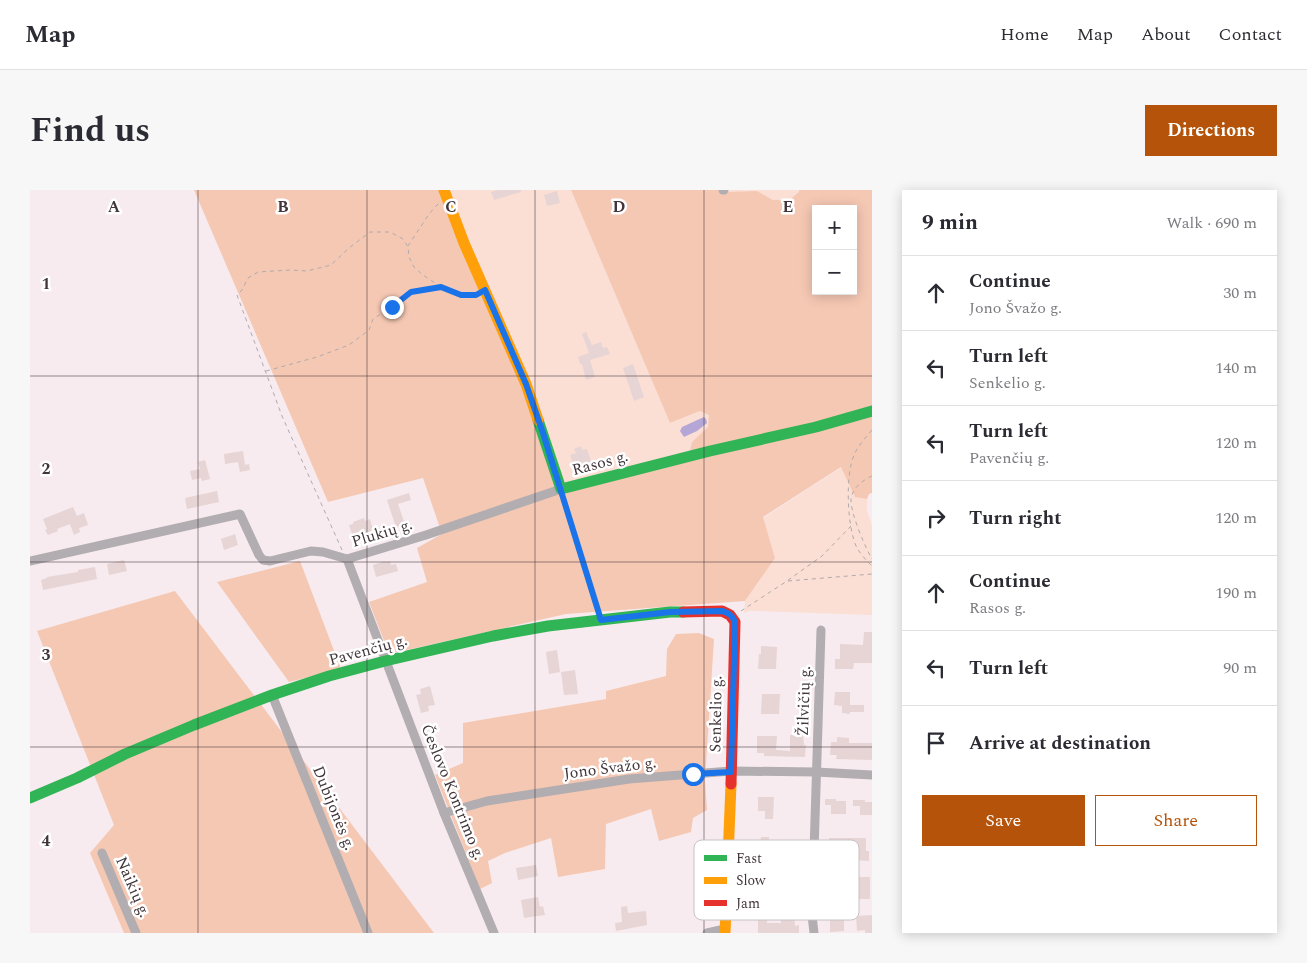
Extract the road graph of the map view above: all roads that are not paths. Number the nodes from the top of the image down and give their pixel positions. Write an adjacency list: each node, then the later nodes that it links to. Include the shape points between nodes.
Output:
1 (445, 193): 3 (street, Rasos g., via 526,384)
2 (872, 411): 3 (street, Rasos g.)
3 (561, 490): 4 (street, Plukių g.)
4 (347, 559): 5 (street, Plukių g., via 311,551 263,560 240,514); 8 (street, Česlovo Kontrimo g.)
5 (30, 561)
6 (732, 616): 8 (street, Pavenčių g., via 722,611 670,612 548,626); 10 (street, Senkelio g., via 735,622)
7 (821, 630): 11 (street, Žilvičių g.)
8 (385, 661): 9 (street, Pavenčių g.); 14 (street, Česlovo Kontrimo g.)
9 (272, 695): 13 (street, Pavenčių g., via 194,725); 21 (street, Dubijonės g.)
10 (731, 772): 11 (street, Jono Švažo g.); 14 (street, Jono Švažo g., via 585,785 487,801); 15 (street, Senkelio g.)
11 (816, 772): 12 (street, Jono Švažo g.); 16 (street, Žilvičių g.)
12 (872, 775)
13 (30, 798)
14 (444, 813): 22 (street, Česlovo Kontrimo g.)
15 (728, 840)
16 (814, 840)
17 (102, 853): 20 (street, Naikių g.)
18 (813, 920): 24 (street, Žilvičių g.)
19 (725, 931): 23 (street)
20 (136, 933)
21 (368, 933)
22 (494, 933)
23 (707, 933)
24 (814, 933)

